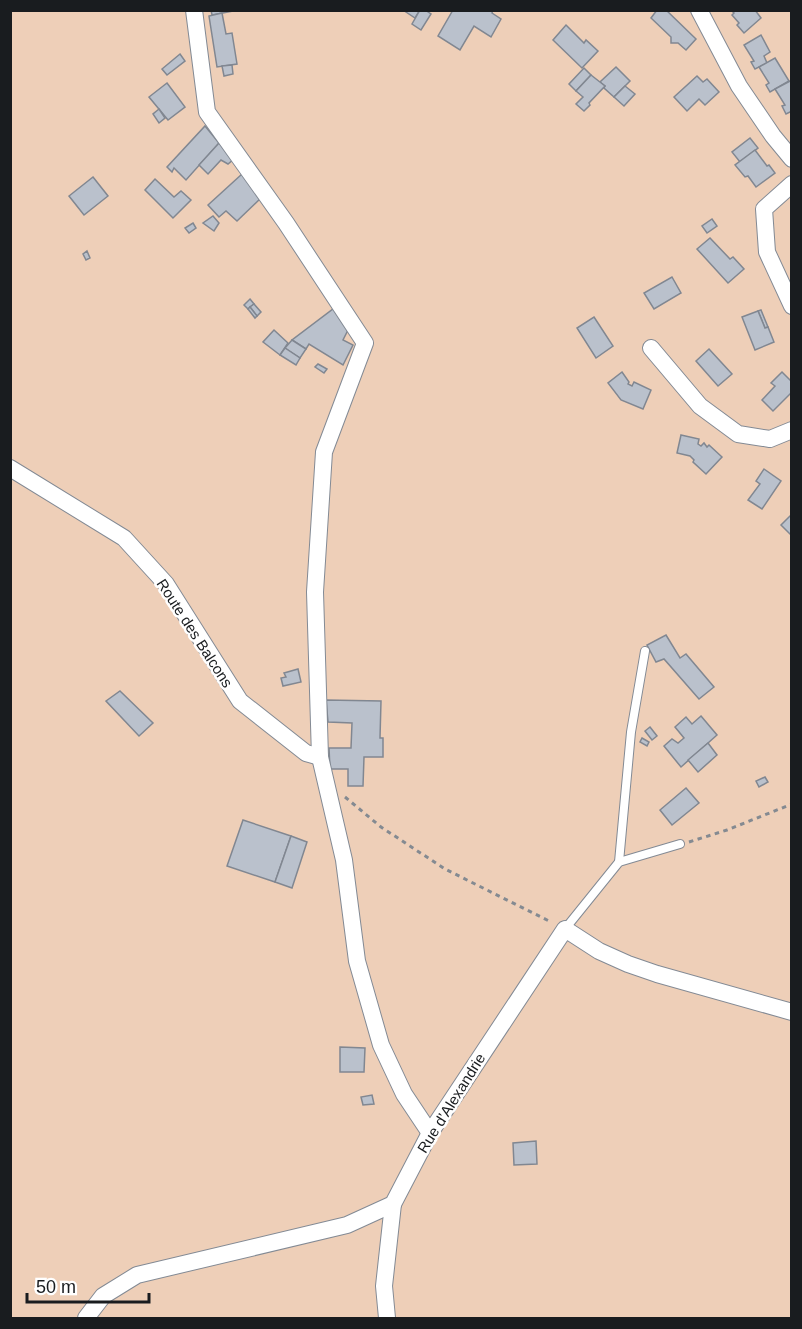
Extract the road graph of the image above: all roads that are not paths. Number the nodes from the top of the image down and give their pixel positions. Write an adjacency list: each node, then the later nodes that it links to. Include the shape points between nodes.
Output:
1 (194, 10): 10 (street, via 207,112 365,343 324,452 315,592)
2 (699, 10): 3 (street, via 739,86)
3 (792, 159)
4 (792, 184): 5 (street, via 764,209 767,252)
5 (792, 306)
6 (651, 348): 7 (street, via 700,406 738,434 770,439)
7 (792, 430)
8 (10, 468): 10 (street, Route des Balcons, via 124,538 166,584 240,701 306,753)
9 (645, 651): 12 (lane, via 631,732)
10 (320, 757): 15 (street, via 344,860 357,961 381,1045 404,1094)
11 (680, 844): 12 (lane)
12 (619, 862): 13 (lane)
13 (565, 929): 14 (street, via 628,964); 15 (street, Rue d’Alexandrie)
14 (792, 1012)
15 (429, 1133): 16 (street, Rue d’Alexandrie)
16 (393, 1204): 17 (street, via 346,1226 137,1275 103,1296); 18 (street, via 384,1286)
17 (86, 1318)
18 (387, 1318)

